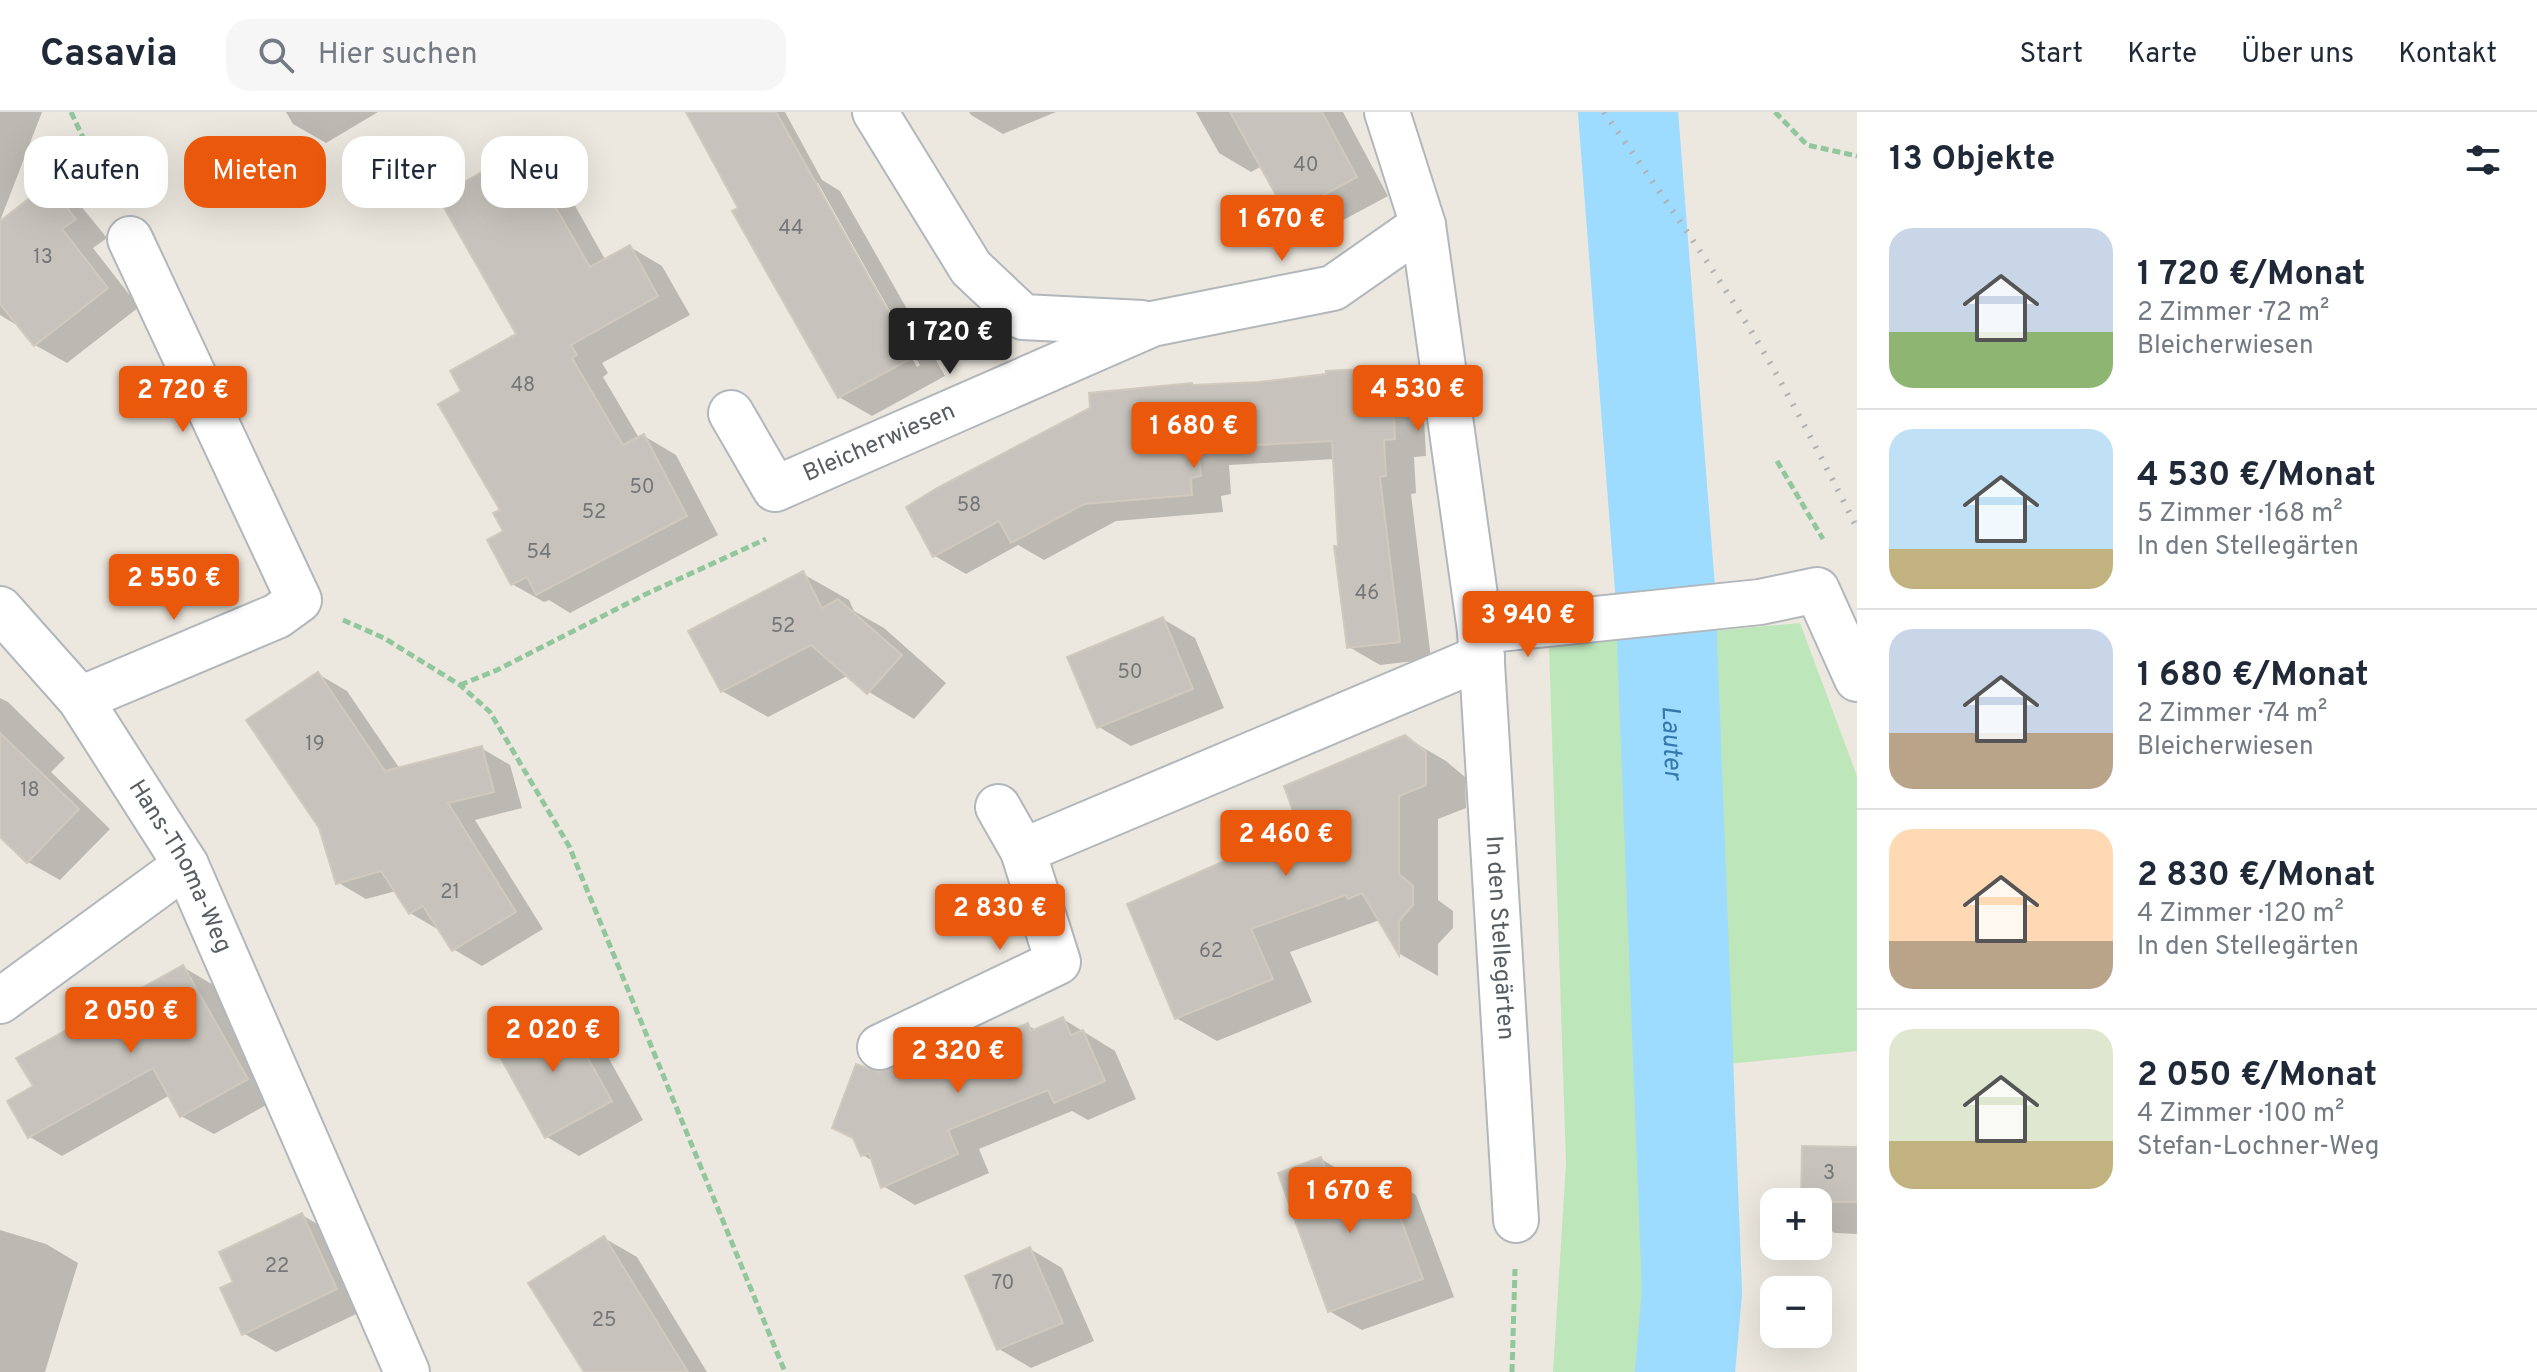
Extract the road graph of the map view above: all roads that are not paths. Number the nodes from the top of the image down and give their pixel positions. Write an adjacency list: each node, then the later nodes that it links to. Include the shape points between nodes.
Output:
1 (875, 112): 5 (street, Bleicherwiesen, via 971,268 1023,317)
2 (1387, 112): 3 (street, In den Stellegärten)
3 (1423, 225): 5 (street, Bleicherwiesen, via 1333,288); 8 (street, In den Stellegärten)
4 (130, 239): 10 (street, via 299,600 277,616)
5 (1152, 324): 6 (street, Bleicherwiesen, via 775,489)
6 (731, 413)
7 (0, 609): 10 (street, Hans-Thoma-Weg)
8 (1481, 644): 9 (street, via 1568,621 1760,602 1817,590); 12 (street); 16 (street, In den Stellegärten)
9 (1857, 679)
10 (80, 699): 13 (street, Hans-Thoma-Weg)
11 (998, 807): 12 (street)
12 (1023, 851): 15 (street, via 1058,962)
13 (186, 865): 14 (street); 17 (street, Hans-Thoma-Weg)
14 (0, 1001)
15 (880, 1047)
16 (1516, 1220)
17 (407, 1372)

